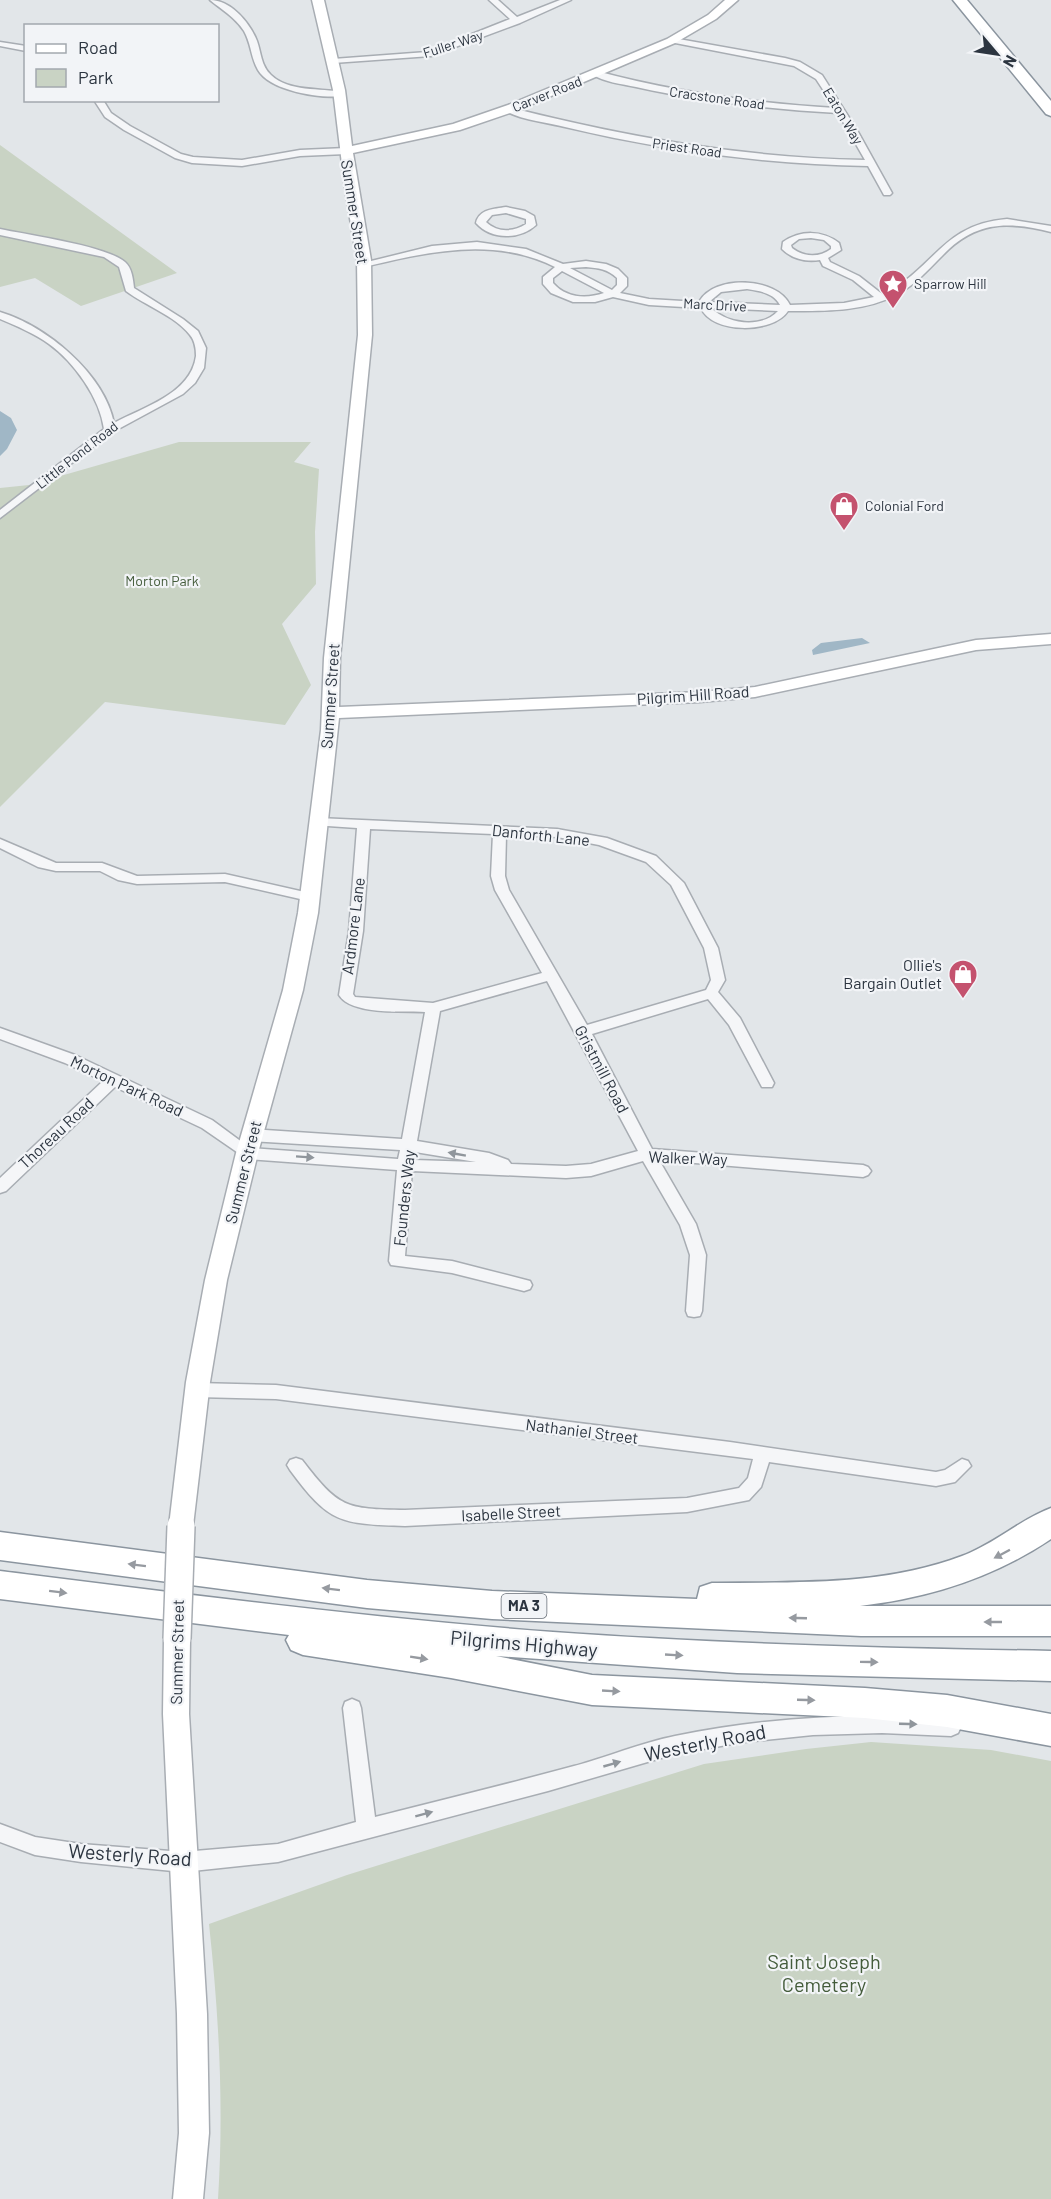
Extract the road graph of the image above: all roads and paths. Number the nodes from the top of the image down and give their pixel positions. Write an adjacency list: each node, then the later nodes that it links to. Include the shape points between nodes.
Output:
1 (214, 0): 14 (street, via 242,23 254,42 262,71 273,81)
2 (318, 0): 12 (main road, Summer Street)
3 (493, 0): 8 (street)
4 (567, 0): 8 (street, Fuller Way)
5 (732, 0): 9 (main road, Carver Road)
6 (960, 0): 15 (highway)
7 (970, 0): 15 (highway)
8 (517, 21): 12 (street, Fuller Way, via 428,54)
9 (673, 40): 13 (main road, Carver Road); 18 (street, Eaton Way, via 797,64 819,77)
10 (0, 44): 11 (street)
11 (24, 49)
12 (333, 61): 14 (main road, Summer Street)
13 (596, 74): 17 (main road, Carver Road); 18 (street, Cracstone Road, via 719,100)
14 (339, 94): 20 (main road, Summer Street)
15 (1047, 96): 19 (highway)
16 (99, 102): 20 (street, via 108,115 126,128 192,160 242,163 300,153)
17 (508, 110): 20 (main road, Carver Road, via 456,127); 21 (street, Priest Road, via 592,132 692,150)
18 (840, 111): 21 (street, Eaton Way)
19 (1051, 111)
20 (346, 151): 28 (main road, Summer Street)
21 (870, 163): 22 (street, Eaton Way)
22 (887, 193)
23 (1051, 230): 31 (street, Marc Drive, via 1017,222 972,227 907,284)
24 (0, 232): 35 (street, Little Pond Road, via 95,251 118,260 127,273 129,289 183,323 198,338 201,362 192,381)
25 (502, 233): 25 (street, via 483,226 482,218 506,210 531,218 531,225 525,229); 26 (street)
26 (498, 246): 28 (street, Marc Drive, via 451,245); 29 (street, Marc Drive, via 534,254)
27 (823, 257): 31 (street, via 826,264 855,278)
28 (364, 264): 38 (main road, Summer Street, via 365,335 332,658)
29 (562, 267): 30 (street, Marc Drive); 30 (street, via 586,264 615,271 623,282); 30 (street, via 551,273 547,281 554,292 583,299)
30 (613, 294): 32 (street, Marc Drive, via 647,302)
31 (881, 298): 33 (street, Marc Drive, via 844,306)
32 (704, 305): 33 (street, Marc Drive); 33 (street, via 717,319 745,325 774,320); 33 (street, via 707,297 718,290 747,286 775,293)
33 (786, 307)
34 (0, 315): 35 (street, via 56,344 79,368 105,411)
35 (109, 429): 36 (street, Little Pond Road)
36 (0, 515)
37 (1051, 639): 38 (main road, Pilgrim Hill Road, via 976,645 755,692)
38 (331, 713): 39 (main road, Summer Street)
39 (318, 822): 40 (street, Danforth Lane); 43 (main road, Summer Street)
40 (364, 824): 41 (street, Danforth Lane); 46 (street, Ardmore Lane, via 356,931 346,995 358,1003)
41 (500, 830): 44 (street, Gristmill Road, via 498,876 502,890); 45 (street, Danforth Lane, via 557,833 602,841 651,859 677,883 711,948 718,980)
42 (0, 843): 43 (street, via 56,867 102,867 137,880 225,878)
43 (309, 897): 51 (main road, Summer Street, via 292,994)
44 (552, 975): 46 (street, Ardmore Lane); 47 (street, Gristmill Road)
45 (711, 993): 47 (street); 50 (street, via 735,1022)
46 (433, 1008): 52 (street, Founders Way)
47 (583, 1031): 53 (street, Gristmill Road)
48 (0, 1033): 49 (street, Morton Park Road)
49 (113, 1080): 51 (street, Morton Park Road); 57 (street, Thoreau Road)
50 (767, 1083)
51 (249, 1144): 52 (street, Walker Way); 54 (street, Walker Way, one-way to 54); 60 (main road, Summer Street, via 216,1280)
52 (409, 1145): 54 (street, Founders Way); 55 (street, Walker Way, one-way to 52, via 489,1159)
53 (647, 1155): 55 (street, Walker Way, via 591,1170); 56 (street, Walker Way); 59 (street, Gristmill Road, via 688,1224 698,1255)
54 (405, 1165): 55 (street, Walker Way); 58 (street, Founders Way, via 398,1261 452,1267)
55 (514, 1169)
56 (863, 1171)
57 (0, 1187)
58 (524, 1285)
59 (694, 1311)
60 (197, 1390): 61 (street, Nathaniel Street, via 276,1392); 76 (main road, Summer Street, bridge, via 181,1526 177,1639)
61 (762, 1455): 62 (street, Isabelle Street, via 759,1474 746,1493 687,1505 405,1518 366,1517 331,1506); 63 (street, Nathaniel Street, via 936,1479 949,1478)
62 (296, 1465)
63 (962, 1467)
64 (1051, 1522): 67 (highway, one-way to 67, via 1025,1542 961,1573 879,1591 701,1598 450,1591)
65 (0, 1546): 67 (highway, Pilgrims Highway / MA 3, one-way to 65)
66 (0, 1585): 68 (highway, Pilgrims Highway / MA 3, one-way to 68)
67 (367, 1594): 69 (highway, Pilgrims Highway / MA 3, one-way to 67, via 861,1621 492,1605)
68 (219, 1614): 70 (highway, Pilgrims Highway / MA 3, one-way to 70, via 632,1652 748,1659); 72 (highway, one-way to 72, via 300,1639 592,1690 865,1703 947,1711)
69 (1051, 1621)
70 (1051, 1666)
71 (352, 1708): 74 (street)
72 (1051, 1730)
73 (1051, 1738): 74 (street, Westerly Road, one-way to 73, via 672,1746 776,1729 901,1724)
74 (367, 1828): 76 (street, Westerly Road, via 278,1853)
75 (0, 1833): 76 (street, Westerly Road, via 35,1846)
76 (183, 1862): 77 (main road, Summer Street, via 194,2133)
77 (188, 2199)

